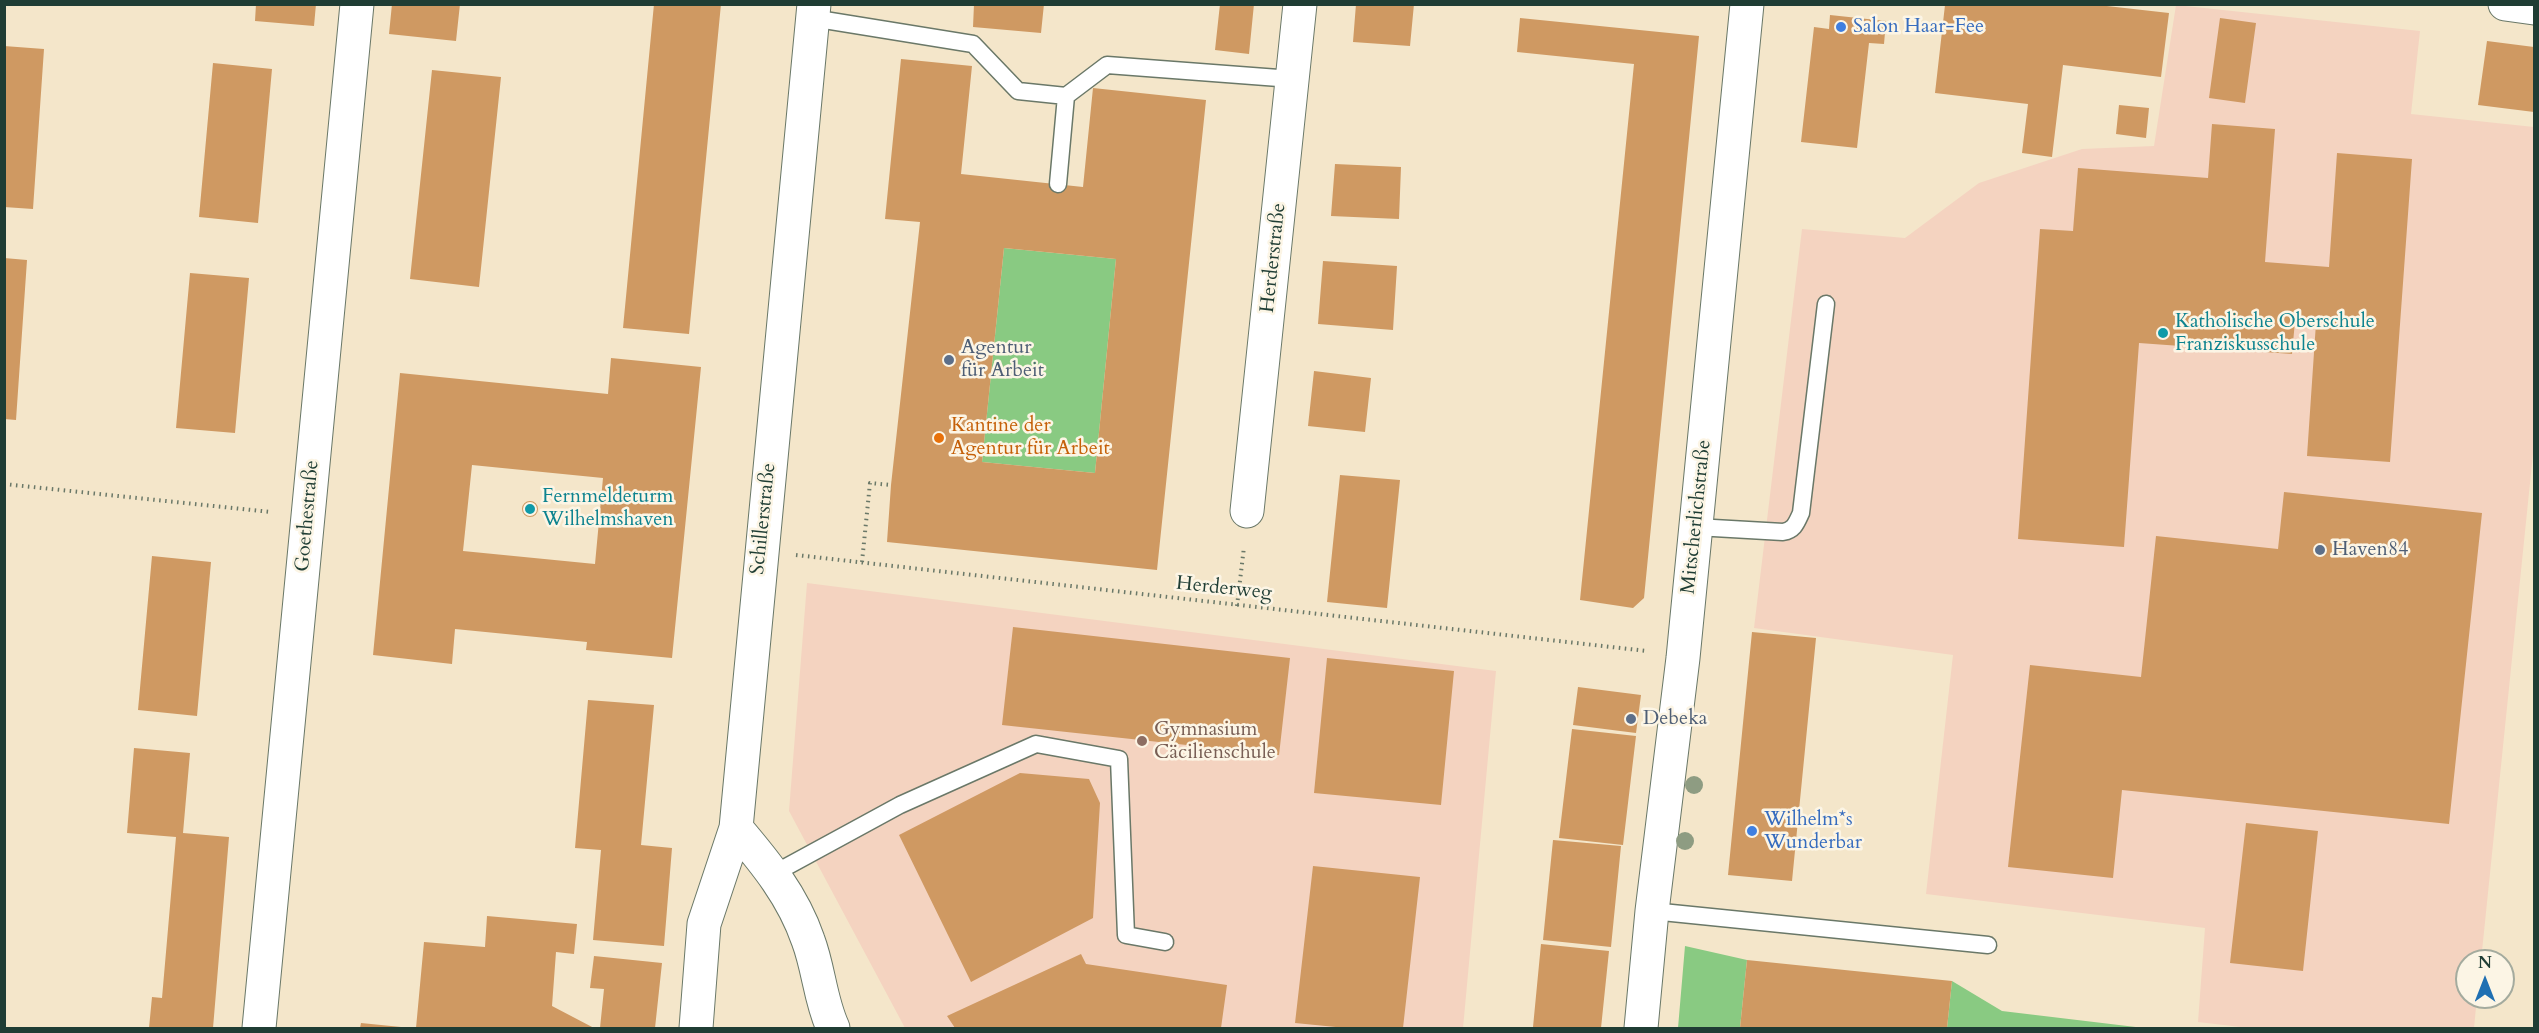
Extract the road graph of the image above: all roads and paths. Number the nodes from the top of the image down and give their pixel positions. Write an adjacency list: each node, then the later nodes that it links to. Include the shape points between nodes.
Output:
1 (357, 4): 14 (street, Goethestraße)
2 (1300, 4): 7 (street, Herderstraße)
3 (1747, 4): 15 (street, Mitscherlichstraße)
4 (2505, 4): 5 (street)
5 (2535, 8)
6 (813, 11): 8 (lane, via 973,44 1018,91); 16 (street, Schillerstraße)
7 (1292, 79): 8 (lane, via 1107,65); 13 (street, Herderstraße)
8 (1066, 96): 9 (lane)
9 (1058, 184)
10 (1826, 304): 15 (lane, via 1801,513 1795,525 1783,532)
11 (4, 484): 14 (path)
12 (891, 485): 17 (path, via 870,483)
13 (1248, 512): 18 (path)
14 (308, 515): 25 (street, Goethestraße)
15 (1696, 527): 19 (street, Mitscherlichstraße)
16 (760, 551): 17 (path, Herderweg); 20 (street, Schillerstraße)
17 (862, 562): 18 (path, Herderweg)
18 (1237, 606): 19 (path, Herderweg, via 1673,653)
19 (1683, 658): 22 (street, Mitscherlichstraße)
20 (736, 828): 21 (street); 26 (street, Schillerstraße, via 704,924)
21 (775, 873): 23 (lane, via 900,806 1036,744 1119,759 1125,935); 27 (street, via 808,940 823,1005)
22 (1652, 911): 24 (lane); 28 (street, Mitscherlichstraße)
23 (1165, 942)
24 (1988, 945)
25 (259, 1029)
26 (696, 1029)
27 (833, 1029)
28 (1641, 1029)

